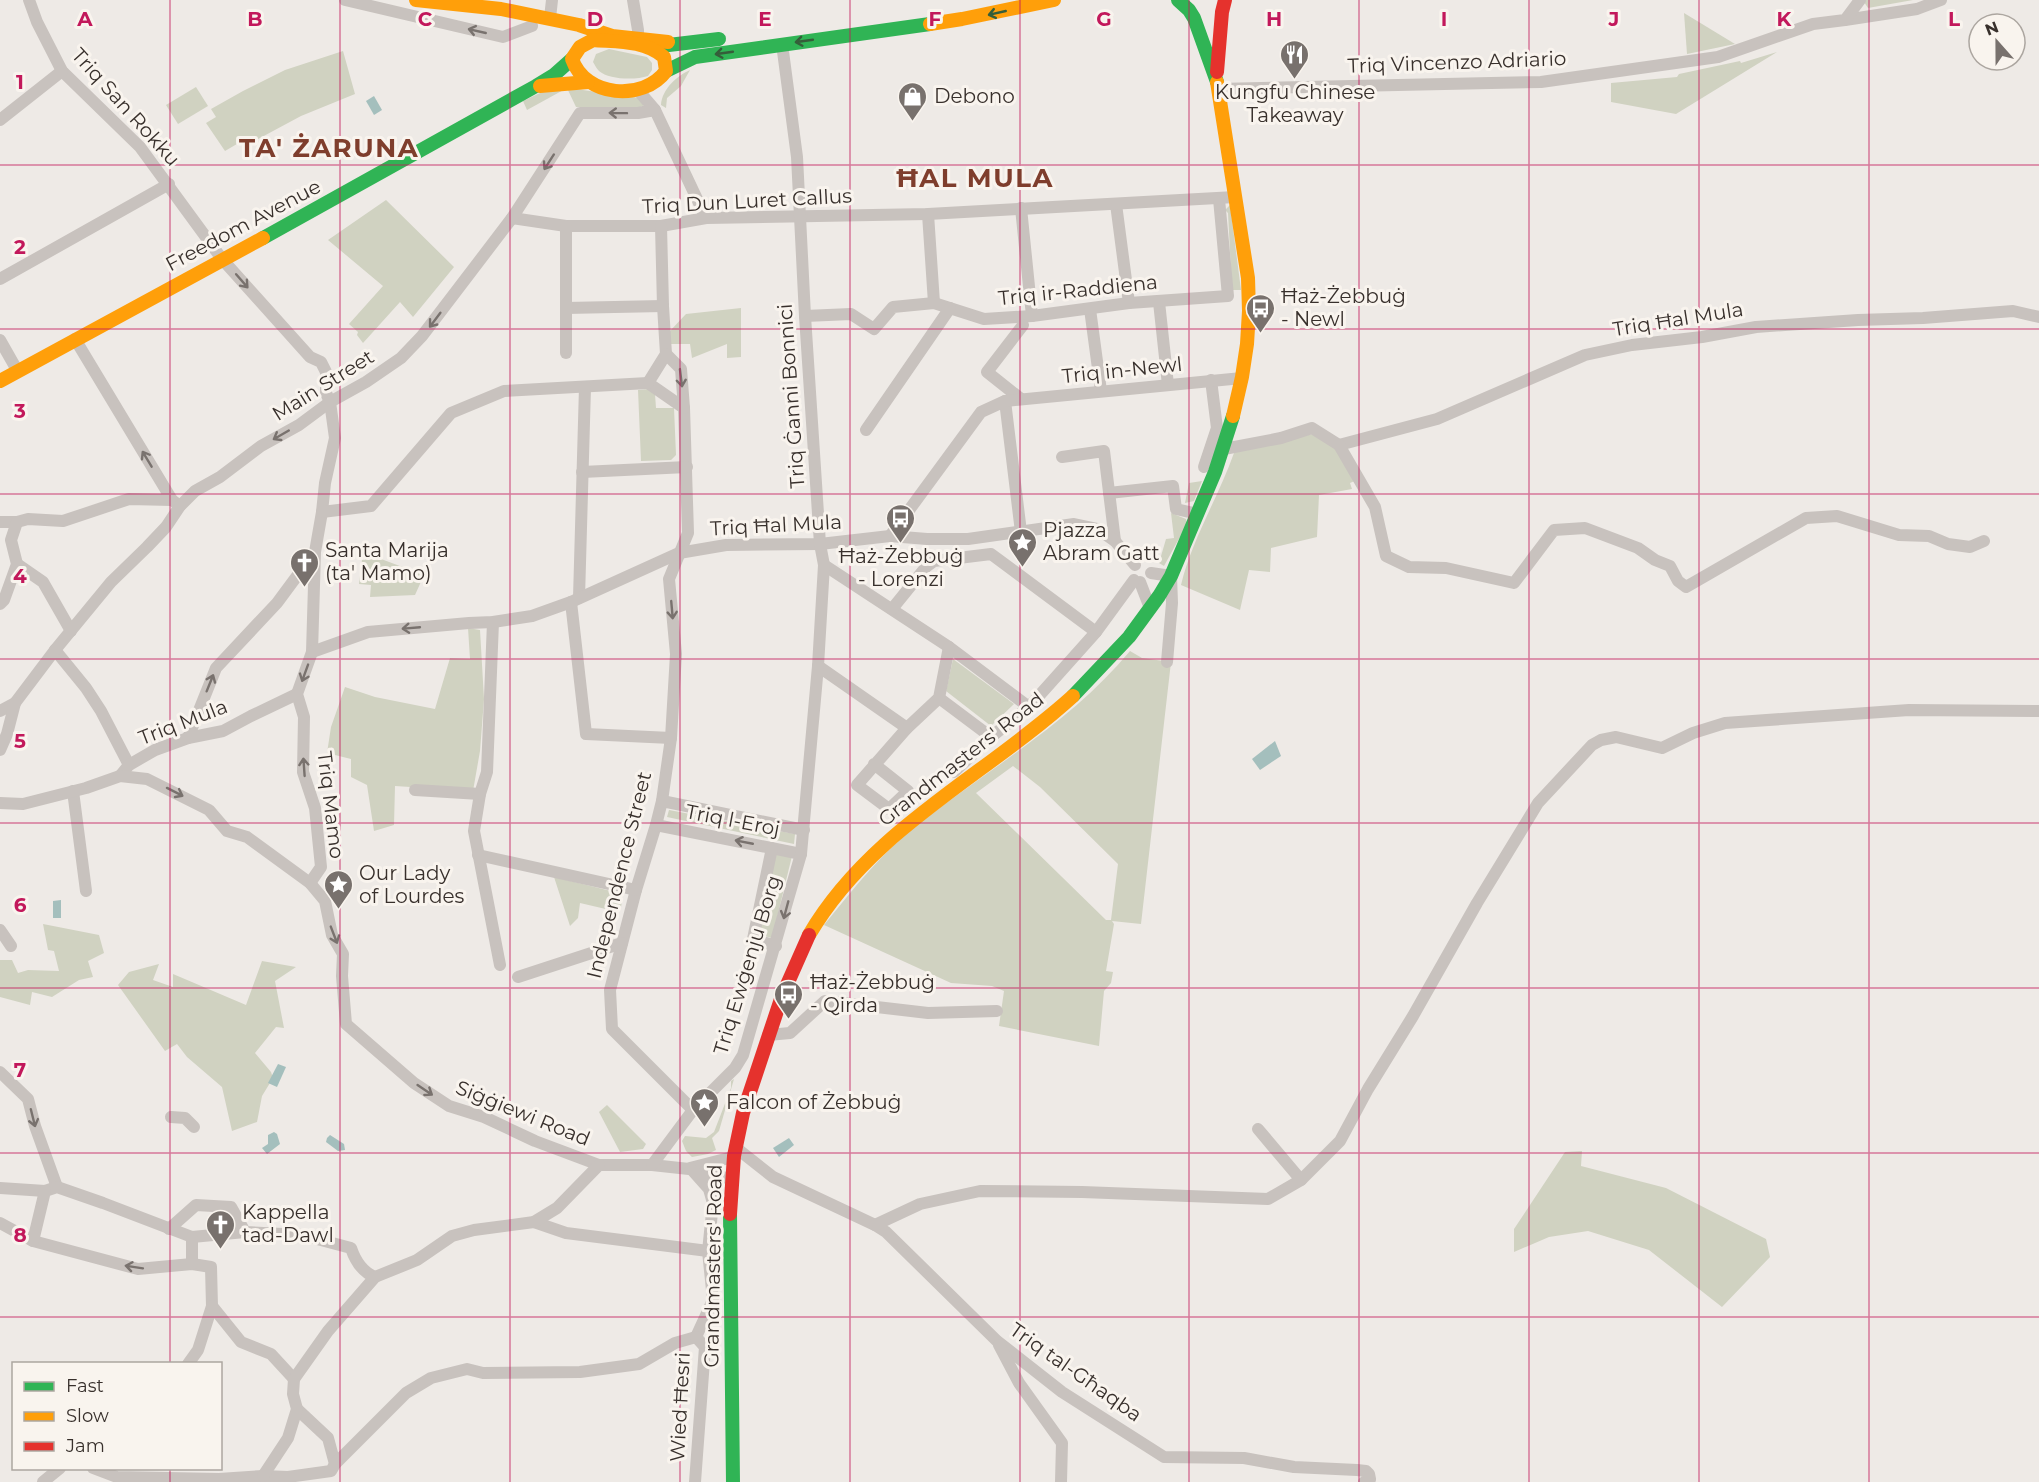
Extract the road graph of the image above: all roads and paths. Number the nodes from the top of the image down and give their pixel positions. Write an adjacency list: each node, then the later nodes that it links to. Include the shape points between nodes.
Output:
1 (29, 0): 26 (street, Triq San Rokku)
2 (345, 0): 17 (street, one-way to 2, via 503,37)
3 (404, 0): 17 (main road, via 424,9)
4 (416, 0): 15 (main road)
5 (552, 0): 15 (street)
6 (633, 0): 20 (street)
7 (1054, 0): 23 (main road, one-way to 23, via 972,18)
8 (1178, 0): 29 (main road, via 1194,18)
9 (1195, 0): 29 (main road)
10 (1215, 0): 29 (main road, via 1212,28)
11 (1225, 0): 29 (main road)
12 (1860, 0): 16 (street)
13 (1941, 0): 16 (street, Triq Vincenzo Adriario, via 1917,9)
14 (891, 16): 18 (main road)
15 (550, 18): 20 (main road, via 612,36); 21 (main road)
16 (1845, 20): 29 (street, Triq Vincenzo Adriario, via 1813,24 1718,57 1541,82)
17 (532, 26): 25 (main road, via 553,30 563,37)
18 (772, 32)
19 (738, 36): 22 (main road)
20 (638, 39): 22 (main road)
21 (593, 40): 24 (main road); 25 (main road, Freedom Avenue, via 581,45)
22 (676, 43): 24 (main road)
23 (782, 44): 27 (main road, one-way to 27, via 696,57); 40 (street, Triq Ġanni Bonnici, via 797,157)
24 (652, 47): 27 (main road, via 664,57)
25 (574, 55): 28 (main road, via 579,74); 30 (main road, Freedom Avenue)
26 (62, 71): 33 (street); 34 (street, Triq San Rokku, via 140,147)
27 (664, 74): 31 (main road, via 651,85); 32 (street)
28 (588, 82): 30 (main road, Freedom Avenue); 31 (main road, via 615,91)
29 (1217, 85): 35 (main road, Grandmasters' Road)
30 (536, 86): 45 (main road, Freedom Avenue)
31 (637, 89): 32 (street)
32 (655, 110): 41 (street, Main Street, one-way to 41, via 580,113); 42 (street)
33 (0, 120)
34 (169, 184): 45 (street, Triq San Rokku); 46 (street)
35 (1235, 197): 36 (street, Triq Dun Luret Callus); 62 (main road, Grandmasters' Road, via 1248,280)
36 (1219, 199): 37 (street, Triq Dun Luret Callus); 47 (street, Triq ir-Raddiena, via 1228,296)
37 (1116, 204): 38 (street, Triq Dun Luret Callus); 49 (street)
38 (1021, 208): 39 (street, Triq Dun Luret Callus); 56 (street)
39 (928, 214): 40 (street, Triq Dun Luret Callus); 48 (street)
40 (800, 216): 42 (street, Triq Dun Luret Callus); 54 (street, Triq Ġanni Bonnici)
41 (512, 218): 44 (street, Triq Dun Luret Callus); 71 (street, Main Street, one-way to 71, via 401,358)
42 (706, 218): 43 (street, Triq Dun Luret Callus)
43 (661, 225): 44 (street, Triq Dun Luret Callus); 50 (street)
44 (566, 226): 51 (street)
45 (222, 259): 57 (main road, Freedom Avenue); 71 (street, Triq San Rokku, one-way to 71, via 310,357 321,362)
46 (0, 279)
47 (1159, 302): 49 (street, Triq ir-Raddiena); 66 (street)
48 (934, 303): 52 (street, Triq ir-Raddiena); 54 (street, Triq ir-Raddiena, via 894,307 874,328 851,314)
49 (1129, 303): 53 (street, Triq ir-Raddiena)
50 (663, 306): 51 (street); 60 (street)
51 (566, 308): 59 (street)
52 (950, 308): 56 (street, Triq ir-Raddiena, via 984,319); 73 (street)
53 (1090, 309): 56 (street, Triq ir-Raddiena); 68 (street)
54 (805, 316): 90 (street, Triq Ġanni Bonnici)
55 (2039, 317): 74 (street, Triq Ħal Mula, via 2013,311 1756,327 1632,345 1585,355 1437,419)
56 (1027, 321): 69 (street, via 987,372)
57 (75, 339): 61 (main road, Freedom Avenue); 81 (street, one-way to 57)
58 (0, 340): 61 (street)
59 (566, 353)
60 (666, 354): 65 (street); 72 (street, Independence Street, one-way to 72, via 681,369)
61 (17, 370): 64 (main road, Freedom Avenue)
62 (1242, 378): 63 (street, Triq in-Newl); 75 (main road, Grandmasters' Road)
63 (1211, 380): 66 (street, Triq in-Newl); 78 (street, via 1216,428)
64 (0, 381)
65 (648, 383): 67 (street); 72 (street)
66 (1168, 385): 68 (street, Triq in-Newl)
67 (585, 387): 79 (street); 82 (street, via 504,391 451,413 371,506)
68 (1101, 391): 69 (street, Triq in-Newl)
69 (1021, 399): 70 (street, Triq in-Newl)
70 (1005, 401): 86 (street); 87 (street, via 981,412)
71 (330, 402): 81 (street, Main Street, one-way to 81); 82 (street, via 335,438)
72 (684, 408): 77 (street, Independence Street)
73 (866, 430)
74 (1338, 445): 75 (street, via 1312,428); 89 (street, via 1375,507 1386,556 1409,567 1446,568 1514,583 1554,530 1584,528 1638,548 1654,561 1670,566 1686,587 1806,518 1837,516 1899,535 1929,536 1970,547)
75 (1224, 449): 83 (main road, Grandmasters' Road)
76 (1062, 457): 80 (street, via 1104,451)
77 (687, 467): 79 (street); 92 (street, Independence Street, via 688,533)
78 (1204, 467)
79 (582, 472): 99 (street)
80 (1110, 493): 83 (street, via 1173,486 1176,509); 88 (street)
81 (176, 503): 85 (street, via 129,499 63,521); 104 (street, Main Street, via 166,527 111,582)
82 (322, 512): 91 (street)
83 (1198, 514): 97 (main road, Grandmasters' Road)
84 (0, 522): 85 (street)
85 (17, 522): 93 (street, via 11,540)
86 (1021, 532): 87 (street, Triq Ħal Mula, via 968,539); 88 (street, Triq Ħal Mula, via 1074,524 1098,529)
87 (890, 536): 90 (street, Triq Ħal Mula)
88 (1115, 541): 95 (street, Triq Ħal Mula)
89 (1984, 542)
90 (820, 544): 92 (street, Triq Ħal Mula, via 726,545); 94 (street, Triq Ġanni Bonnici)
91 (315, 552): 108 (street); 119 (street, one-way to 91, via 216,668 277,603)
92 (679, 553): 99 (street, Triq Ħal Mula); 120 (street, Independence Street, one-way to 120, via 669,579 676,654)
93 (17, 564): 100 (street); 104 (street, via 44,582)
94 (824, 565): 102 (street); 110 (street, Triq Ġanni Bonnici)
95 (1135, 565): 96 (street, via 1144,563); 98 (street, via 1131,574)
96 (1150, 573): 97 (street); 98 (street, via 1148,579)
97 (1171, 576): 101 (main road, Grandmasters' Road); 109 (street)
98 (1137, 581): 101 (street); 105 (street)
99 (575, 600): 103 (street, Triq Ħal Mula, via 532,616); 120 (street, via 586,734)
100 (0, 604)
101 (1150, 608): 146 (main road, Grandmasters' Road, via 1101,668 1054,713 938,800 855,871 828,906 799,955 784,985)
102 (892, 609): 105 (street, via 934,561 991,554); 106 (street)
103 (493, 622): 108 (street, Triq Ħal Mula, one-way to 108, via 368,632); 128 (street, via 487,772)
104 (71, 631): 107 (street, Main Street)
105 (1096, 632): 114 (street)
106 (949, 648): 112 (street); 114 (street)
107 (55, 650): 113 (street, Main Street); 123 (street, via 101,711)
108 (312, 652): 111 (street, one-way to 111)
109 (1167, 662)
110 (818, 666): 117 (street); 132 (street, Triq Ġanni Bonnici)
111 (297, 694): 119 (street, Triq Mula, via 223,731); 136 (street, Triq Mamo, one-way to 111, via 321,867 315,808 303,772 304,717)
112 (939, 698): 117 (street); 118 (street)
113 (15, 703): 115 (street, Main Street); 121 (street)
114 (1029, 706): 118 (street)
115 (0, 711)
116 (2039, 711): 157 (street, via 1909,710 1725,723 1662,748 1616,737 1592,745 1538,803 1340,1141)
117 (907, 728): 122 (street)
118 (991, 737): 124 (street)
119 (188, 738): 123 (street, Triq Mula)
120 (671, 738): 129 (street, Independence Street)
121 (0, 750)
122 (878, 761)
123 (129, 765): 125 (street, Triq Mula)
124 (954, 772)
125 (120, 776): 127 (street); 136 (street, Siġġiewi Road, one-way to 136, via 147,779 209,810 227,831 247,837)
126 (415, 790): 128 (street)
127 (73, 791): 130 (street, via 23,804); 138 (street)
128 (480, 794): 135 (street, via 474,831)
129 (662, 801): 131 (street, Independence Street); 132 (street, Triq l-Eroj)
130 (0, 803)
131 (656, 825): 133 (street, Triq l-Eroj, one-way to 131); 137 (street, Independence Street)
132 (804, 830): 134 (street, Triq Ġanni Bonnici)
133 (772, 848): 134 (street, Triq l-Eroj); 142 (street, via 753,939)
134 (801, 854): 142 (street, Triq Ewġenju Borg, one-way to 142)
135 (478, 855): 137 (street); 143 (street)
136 (310, 883): 153 (street, Siġġiewi Road, one-way to 153, via 325,901 332,934 343,954 346,1024 414,1083 449,1106)
137 (636, 890): 140 (street, Independence Street)
138 (86, 891)
139 (0, 930): 141 (street)
140 (622, 943): 144 (street); 148 (street, Independence Street, via 610,990 612,1029)
141 (11, 946)
142 (776, 946): 148 (street, Triq Ewġenju Borg, via 743,1055)
143 (500, 965)
144 (518, 977)
145 (997, 1011): 146 (street, via 928,1013 825,1001 790,1033)
146 (768, 1035): 152 (main road, Grandmasters' Road)
147 (0, 1072): 159 (street, one-way to 159, via 28,1099)
148 (693, 1110): 154 (street, Triq Ewġenju Borg)
149 (171, 1118): 150 (street, via 185,1118)
150 (194, 1127)
151 (1258, 1129): 157 (street)
152 (734, 1152): 155 (street, Siġġiewi Road); 156 (main road, Grandmasters' Road); 162 (street, Triq tal-Għaqba, via 773,1177)
153 (599, 1165): 154 (street, Siġġiewi Road); 161 (street, via 557,1208)
154 (652, 1165): 155 (street, Siġġiewi Road)
155 (689, 1169): 156 (street, Siġġiewi Road); 167 (street, via 702,1179 713,1203)
156 (731, 1179): 183 (main road, Grandmasters' Road)
157 (1301, 1180): 162 (street, via 1268,1199 980,1191 920,1204)
158 (0, 1188): 159 (street)
159 (51, 1189): 163 (street, via 103,1203); 166 (street)
160 (0, 1222): 166 (street)
161 (534, 1222): 167 (street, via 566,1233); 169 (street, via 452,1236 417,1260)
162 (874, 1225): 172 (street, Triq tal-Għaqba, via 886,1232)
163 (169, 1229): 164 (street, via 196,1205 231,1207); 165 (street)
164 (245, 1232): 165 (street); 169 (street, via 302,1235 351,1248 355,1260)
165 (192, 1237): 168 (street)
166 (33, 1241): 168 (street, one-way to 166, via 138,1269)
167 (708, 1251): 171 (street, via 713,1300)
168 (192, 1264): 170 (street, via 211,1267)
169 (375, 1277): 174 (street, via 328,1331)
170 (212, 1306): 173 (street, via 198,1350); 174 (street, via 241,1342 272,1354)
171 (696, 1337): 178 (street, via 675,1343 639,1364 580,1372 483,1373 467,1369 431,1378 406,1393); 182 (street, Wied Ħesri, via 705,1347)
172 (997, 1341): 184 (street, via 1019,1383 1062,1443); 185 (street, Triq tal-Għaqba, via 1062,1392 1164,1456 1244,1458 1294,1467 1357,1470 1369,1474 1370,1479)
173 (189, 1362)
174 (294, 1379): 175 (street)
175 (297, 1409): 178 (street, via 328,1438); 180 (street, via 288,1438)
176 (58, 1470): 181 (street)
177 (98, 1470): 179 (street, via 117,1477)
178 (331, 1472): 180 (street)
179 (173, 1473): 180 (street, via 219,1479)
180 (262, 1476)
181 (43, 1482)
182 (695, 1482)
183 (733, 1482)
184 (1061, 1482)
185 (1364, 1482)

